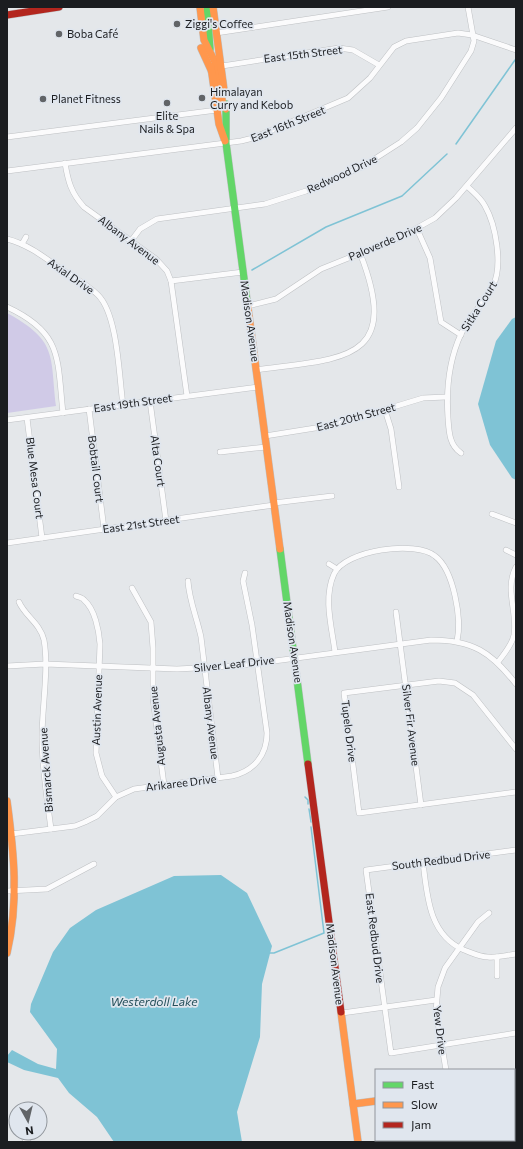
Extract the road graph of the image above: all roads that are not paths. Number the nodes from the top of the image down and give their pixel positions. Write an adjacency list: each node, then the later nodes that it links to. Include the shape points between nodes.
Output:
1 (17, 7): 9 (main road)
2 (59, 7): 9 (main road)
3 (193, 7): 16 (main road, via 199,43)
4 (200, 7): 13 (main road, via 204,40)
5 (207, 7): 13 (main road, Madison Avenue)
6 (213, 7): 10 (main road, Madison Avenue)
7 (388, 7): 10 (street)
8 (468, 7): 11 (street, Redwood Drive)
9 (8, 15)
10 (216, 33): 15 (main road, Madison Avenue)
11 (472, 35): 12 (street, East 16th Street); 14 (street, East 16th Street, via 447,33 406,41 394,47); 25 (street, Redwood Drive, via 472,51 431,111 401,142 362,166 306,191 265,204)
12 (516, 50)
13 (210, 53): 16 (main road, Madison Avenue); 17 (main road, via 216,64 223,105)
14 (379, 65): 15 (street, East 15th Street, via 353,50 339,48); 21 (street, East 16th Street, via 370,78 348,98 266,134)
15 (222, 66): 17 (main road, Madison Avenue)
16 (212, 72): 18 (main road, Madison Avenue)
17 (226, 109): 21 (main road, Madison Avenue)
18 (217, 110): 20 (street); 21 (main road, Madison Avenue, via 220,130)
19 (516, 128): 24 (street, Paloverde Drive)
20 (7, 138)
21 (226, 143): 22 (street, East 16th Street); 25 (main road, Madison Avenue)
22 (66, 163): 23 (street, East 16th Street); 29 (street, Albany Avenue, via 69,185 77,199 84,207)
23 (7, 171)
24 (467, 186): 26 (street, Paloverde Drive, via 445,210); 36 (street, Sitka Court, via 481,200 490,217 498,267 492,288)
25 (234, 208): 29 (street, Redwood Drive, via 157,219 140,229); 32 (main road, Madison Avenue)
26 (417, 229): 31 (street, Paloverde Drive); 36 (street, via 430,258 441,322)
27 (26, 237): 30 (street)
28 (7, 239): 30 (street, Axial Drive)
29 (131, 241): 33 (street, Albany Avenue, via 161,262)
30 (22, 244): 42 (street, Axial Drive, via 93,291 106,304 112,321)
31 (360, 253): 34 (street, Paloverde Drive, via 321,269 276,299); 37 (street, via 368,276 374,319 374,327 366,342 352,353 342,356)
32 (243, 272): 33 (street); 34 (main road, Madison Avenue)
33 (172, 281): 39 (street, Albany Avenue)
34 (248, 306): 37 (main road, Madison Avenue)
35 (7, 307): 45 (street, via 42,330 53,344)
36 (461, 335): 40 (street, Sitka Court, via 454,354)
37 (256, 370): 38 (main road, Madison Avenue)
38 (258, 387): 39 (street, East 19th Street); 48 (main road, Madison Avenue)
39 (186, 396): 41 (street, East 19th Street)
40 (446, 397): 44 (street, East 20th Street, via 428,397); 51 (street, Sitka Court, via 450,436 455,449)
41 (150, 401): 42 (street, East 19th Street); 56 (street, Alta Court)
42 (123, 405): 43 (street, East 19th Street)
43 (88, 409): 45 (street, East 19th Street); 58 (street, Bobtail Court)
44 (385, 410): 48 (street, East 20th Street, via 334,425); 52 (street, via 391,429)
45 (62, 413): 46 (street, East 19th Street)
46 (27, 418): 47 (street, East 19th Street); 59 (street, Blue Mesa Court)
47 (7, 420)
48 (265, 436): 49 (main road, Madison Avenue)
49 (266, 447): 50 (street); 54 (main road, Madison Avenue)
50 (220, 452)
51 (461, 453)
52 (399, 487)
53 (332, 496): 54 (street, East 21st Street)
54 (274, 504): 56 (street, East 21st Street); 76 (main road, Madison Avenue)
55 (492, 514): 57 (street)
56 (166, 521): 58 (street, East 21st Street)
57 (516, 523)
58 (104, 529): 59 (street, East 21st Street)
59 (42, 538): 60 (street, East 21st Street)
60 (7, 543)
61 (506, 550): 62 (street)
62 (516, 555)
63 (329, 564): 65 (street)
64 (516, 567): 72 (street, via 510,591)
65 (337, 569): 73 (street, via 355,557 376,552 408,548 424,550 435,555 446,568 453,586); 75 (street, via 328,597)
66 (245, 573): 78 (street, Arikaree Drive, via 242,581)
67 (188, 581): 83 (street, Albany Avenue, via 201,637)
68 (132, 588): 82 (street, Augusta Avenue, via 151,622)
69 (76, 596): 81 (street, Austin Avenue, via 84,599 96,620 100,644)
70 (19, 602): 79 (street, Bismarck Avenue, via 23,612 36,624 43,636)
71 (396, 612): 74 (street, Silver Fir Avenue)
72 (515, 630): 77 (street, via 509,647)
73 (457, 642): 74 (street, Silver Leaf Drive, via 431,640); 77 (street, Silver Leaf Drive, via 477,648)
74 (401, 644): 75 (street, Silver Leaf Drive); 85 (street, Silver Fir Avenue)
75 (335, 652): 76 (street, Silver Leaf Drive)
76 (295, 658): 78 (street, Silver Leaf Drive); 109 (main road, Madison Avenue)
77 (498, 662): 84 (street, Silver Leaf Drive)
78 (258, 663): 83 (street, Silver Leaf Drive); 87 (street, Arikaree Drive, via 267,738 261,762 240,774)
79 (45, 664): 80 (street, Silver Leaf Drive); 81 (street, Silver Leaf Drive); 93 (street, Bismarck Avenue, via 42,745)
80 (7, 666)
81 (99, 666): 82 (street, Silver Leaf Drive); 90 (street, Austin Avenue, via 96,753 102,776)
82 (152, 668): 83 (street, Silver Leaf Drive); 88 (street, Augusta Avenue, via 153,698)
83 (204, 668): 87 (street, Albany Avenue)
84 (516, 684)
85 (405, 685): 86 (street, Tupelo Drive, via 439,681 461,686 473,695); 92 (street, Silver Fir Avenue); 92 (street, Tupelo Drive, via 344,693 359,812)
86 (516, 749)
87 (218, 778): 88 (street, Arikaree Drive)
88 (164, 785): 90 (street, Arikaree Drive, via 134,789)
89 (516, 792): 92 (street, Tupelo Drive)
90 (116, 797): 93 (street, Arikaree Drive, via 89,821 75,826)
91 (7, 801): 94 (main road)
92 (421, 805)
93 (51, 829): 94 (street, Arikaree Drive)
94 (11, 834): 100 (main road)
95 (516, 850): 96 (street, South Redbud Drive)
96 (423, 862): 98 (street, South Redbud Drive); 102 (street, via 434,920 441,931)
97 (94, 864): 100 (street, via 47,889)
98 (366, 870): 108 (street, East Redbud Drive)
99 (7, 891): 100 (street)
100 (16, 892): 103 (main road, via 13,928)
101 (489, 913): 102 (street, Yew Drive, via 478,922)
102 (459, 948): 105 (street, via 479,956); 107 (street, Yew Drive, via 441,976)
103 (7, 953)
104 (516, 954): 105 (street)
105 (497, 957): 106 (street)
106 (496, 976)
107 (436, 1000): 108 (street); 111 (street, Yew Drive)
108 (384, 1007): 109 (street); 111 (street, East Redbud Drive, via 391,1053)
109 (342, 1012): 114 (main road, Madison Avenue)
110 (516, 1033): 111 (street)
111 (442, 1045): 112 (street, Yew Drive)
112 (446, 1069)
113 (375, 1100): 114 (main road)
114 (354, 1104): 115 (main road, Madison Avenue)
115 (358, 1142)

